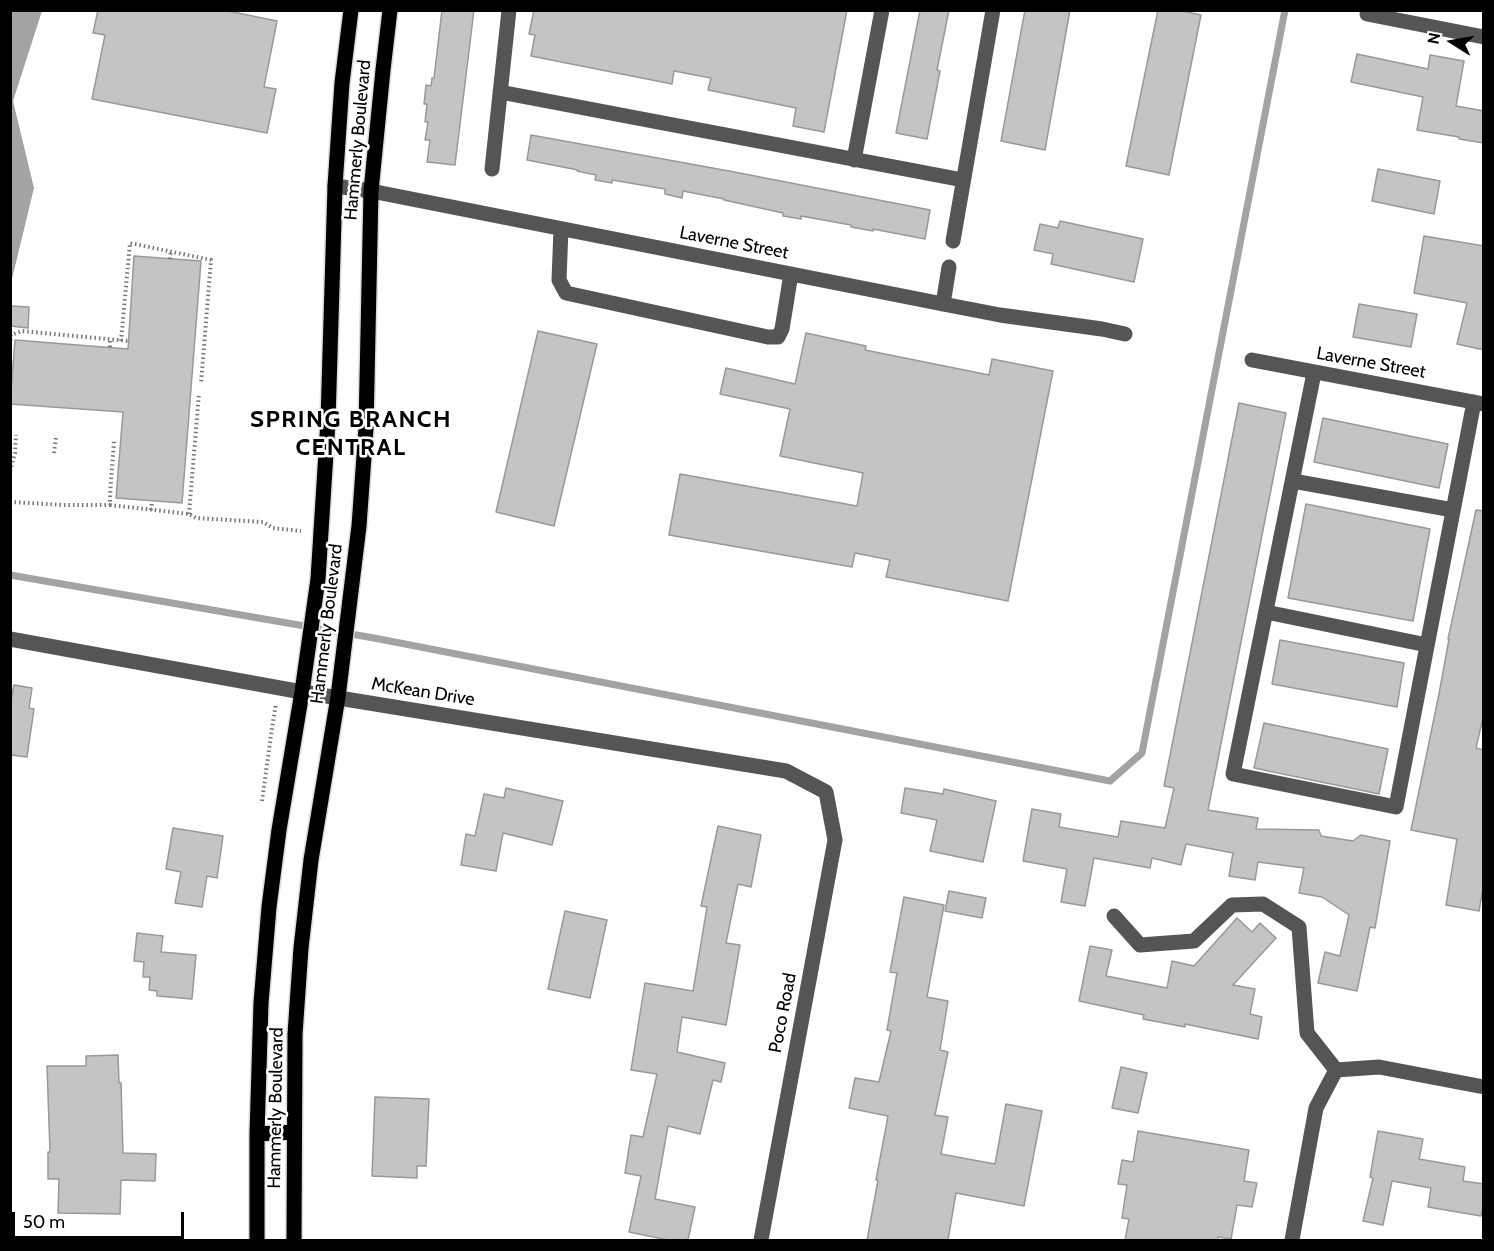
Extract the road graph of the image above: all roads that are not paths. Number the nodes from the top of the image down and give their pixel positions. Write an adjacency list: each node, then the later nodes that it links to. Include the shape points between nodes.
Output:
1 (351, 10): 12 (main road, Hammerly Boulevard)
2 (390, 10): 13 (main road, Hammerly Boulevard)
3 (509, 10): 8 (street)
4 (882, 10): 9 (street)
5 (993, 10): 11 (street)
6 (1367, 14): 7 (street)
7 (1484, 37)
8 (500, 92): 9 (street); 10 (street)
9 (854, 160): 11 (street)
10 (492, 169)
11 (963, 180): 15 (street)
12 (335, 186): 13 (street, Laverne Street); 28 (main road, Hammerly Boulevard, via 328,421 318,579)
13 (371, 191): 14 (street, Laverne Street); 29 (main road, Hammerly Boulevard, via 366,428 359,526)
14 (561, 229): 17 (street, Laverne Street); 17 (street, via 559,280 566,293 768,337 778,337 782,329)
15 (953, 242)
16 (949, 267): 18 (street)
17 (791, 274): 18 (street, Laverne Street)
18 (943, 304): 19 (street, Laverne Street)
19 (1125, 334)
20 (1252, 360): 21 (street, Laverne Street)
21 (1314, 373): 22 (street, Laverne Street); 23 (street)
22 (1479, 403): 24 (street)
23 (1293, 481): 24 (street); 25 (street)
24 (1453, 510): 27 (street)
25 (1266, 612): 27 (street); 27 (street, via 1233,774 1384,805 1396,807)
26 (10, 639): 28 (street, McKean Drive)
27 (1427, 645)
28 (302, 692): 29 (street, McKean Drive); 35 (main road, Hammerly Boulevard, via 269,908)
29 (338, 697): 30 (street, McKean Drive, via 786,771); 34 (main road, Hammerly Boulevard, via 301,948)
30 (826, 792): 38 (street, Poco Road, via 835,840)
31 (1113, 916): 32 (street, via 1140,945 1194,941 1232,905 1263,904 1299,927 1307,1033)
32 (1336, 1070): 33 (street, via 1379,1067); 39 (street, via 1316,1108)
33 (1484, 1087)
34 (294, 1132): 35 (main road); 37 (main road, Hammerly Boulevard)
35 (256, 1134): 36 (main road, Hammerly Boulevard)
36 (257, 1240)
37 (294, 1240)
38 (761, 1240)
39 (1292, 1240)

